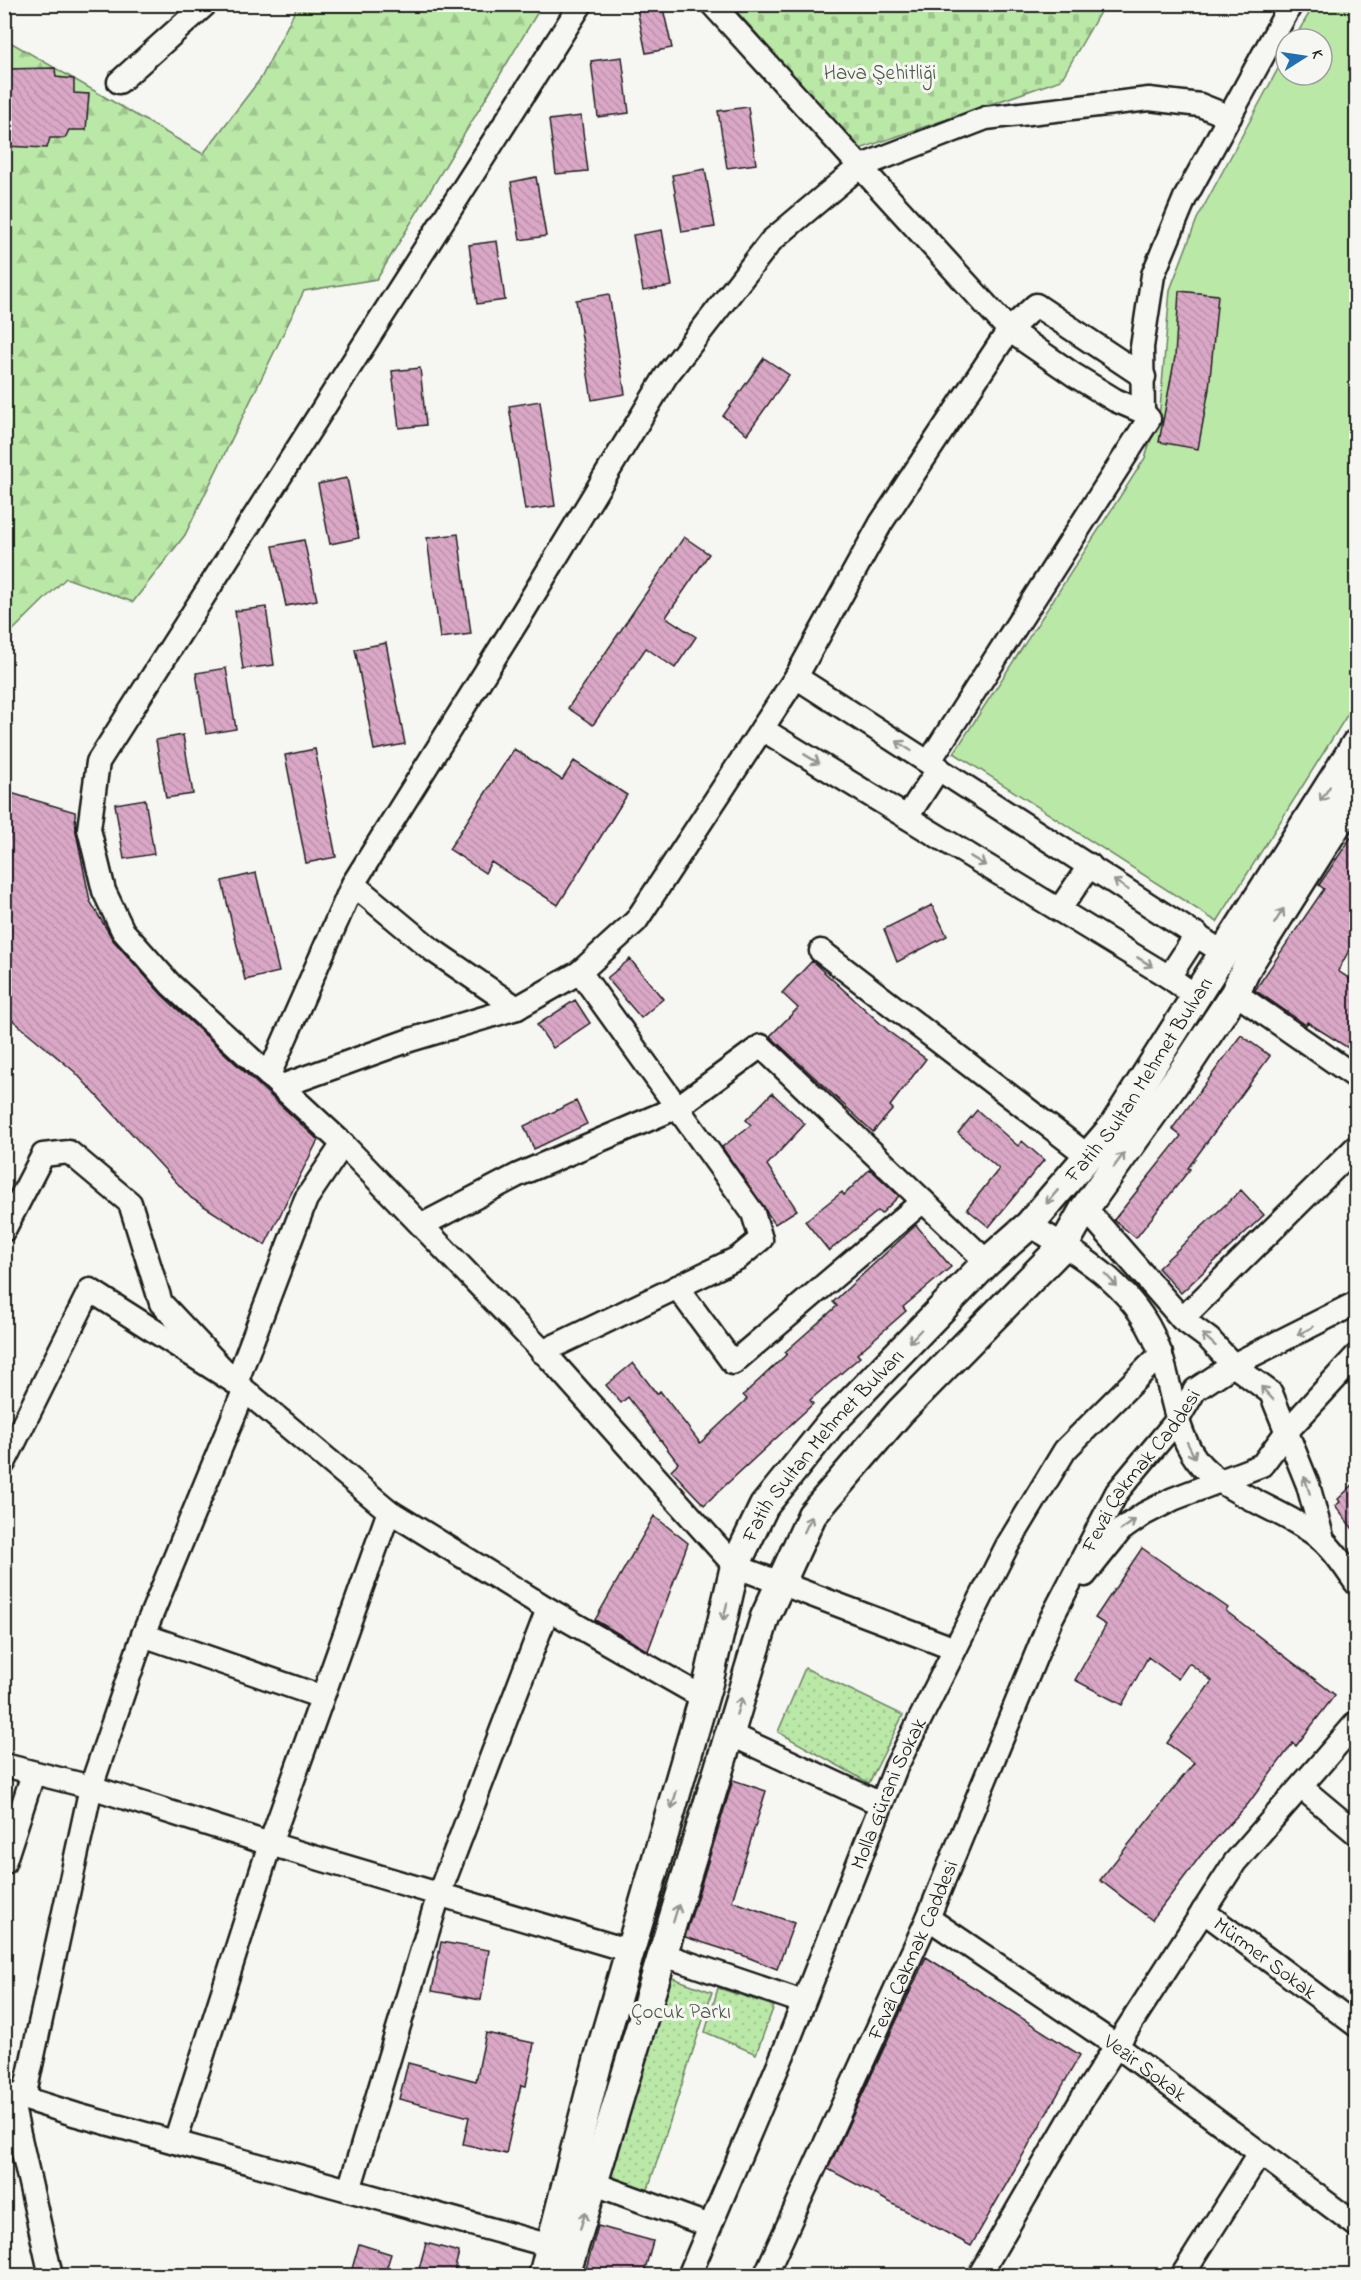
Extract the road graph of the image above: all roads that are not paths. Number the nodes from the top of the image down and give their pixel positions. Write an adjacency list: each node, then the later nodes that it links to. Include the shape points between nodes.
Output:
1 (206, 4): 5 (street)
2 (581, 4): 30 (street, via 98,762 89,829 104,891 123,931 171,985)
3 (712, 4): 7 (street)
4 (1291, 4): 6 (street)
5 (119, 82)
6 (1230, 117): 7 (street, via 1200,105 1149,99 986,117); 9 (street, via 1185,198 1153,275 1142,347)
7 (859, 167): 8 (street); 18 (street, via 771,241 666,376)
8 (1009, 330): 9 (street, via 1036,305); 10 (street, via 1084,381); 11 (street, via 881,523)
9 (1144, 377): 10 (street)
10 (1143, 412): 14 (street, via 1149,419)
11 (796, 677): 12 (street); 14 (street, one-way to 11)
12 (762, 729): 16 (street, one-way to 16); 24 (street, via 636,921)
13 (1356, 744): 22 (main road, Fatih Sultan Mehmet Bulvarı, one-way to 22)
14 (934, 765): 16 (street); 17 (street)
15 (1356, 794): 23 (main road, Fatih Sultan Mehmet Bulvarı, one-way to 15)
16 (907, 817): 19 (street, one-way to 19)
17 (1090, 865): 19 (street); 20 (street, one-way to 17)
18 (352, 884): 28 (street, via 431,950); 30 (street)
19 (1059, 910): 25 (street, one-way to 25)
20 (1197, 934): 22 (street); 25 (street)
21 (821, 951): 34 (street)
22 (1222, 952): 23 (main road); 26 (main road, Fatih Sultan Mehmet Bulvarı)
23 (1248, 965): 27 (main road, Fatih Sultan Mehmet Bulvarı)
24 (580, 972): 28 (street); 31 (street)
25 (1170, 977): 26 (street)
26 (1197, 997): 27 (main road); 34 (main road, Fatih Sultan Mehmet Bulvarı, via 1113,1127)
27 (1228, 1003): 29 (street); 36 (main road, Fatih Sultan Mehmet Bulvarı, one-way to 27)
28 (517, 1008): 30 (street)
29 (1356, 1077)
30 (276, 1080): 32 (street)
31 (678, 1107): 35 (street, via 761,1046); 37 (street, via 518,1175); 42 (street, via 753,1213 761,1239 738,1258)
32 (344, 1144): 37 (street); 49 (street, via 306,1199)
33 (1356, 1147): 44 (street)
34 (1088, 1156): 38 (main road, Fatih Sultan Mehmet Bulvarı, one-way to 38)
35 (923, 1201): 41 (street); 42 (street, via 733,1363)
36 (1085, 1208): 40 (main road, Fatih Sultan Mehmet Bulvarı); 44 (street)
37 (422, 1225): 45 (street)
38 (1029, 1225): 40 (street); 41 (main road, Fatih Sultan Mehmet Bulvarı)
39 (4, 1230): 49 (street, via 43,1155 69,1152 130,1203 161,1303)
40 (1064, 1245): 46 (street, one-way to 46, via 1107,1275 1146,1320); 57 (main road, Fatih Sultan Mehmet Bulvarı, one-way to 40, via 812,1515 900,1412)
41 (987, 1262): 56 (main road, Fatih Sultan Mehmet Bulvarı, one-way to 56, via 831,1423 764,1506)
42 (677, 1287): 45 (street)
43 (1356, 1304): 48 (street, Fevzi Çakmak Caddesi, one-way to 48)
44 (1182, 1319): 48 (street, one-way to 44, via 1209,1339)
45 (542, 1352): 56 (street)
46 (1161, 1354): 50 (street); 62 (street, Molla Gürani Sokak, via 1065,1450 1007,1546)
47 (1356, 1356): 51 (street, Fevzi Çakmak Caddesi)
48 (1233, 1365): 50 (street, Fevzi Çakmak Caddesi, via 1195,1390); 51 (street, one-way to 48, via 1270,1393)
49 (240, 1387): 52 (street, via 90,1290); 54 (street); 61 (street)
50 (1178, 1419): 53 (street, one-way to 53, via 1197,1461); 60 (street, Fevzi Çakmak Caddesi, via 1117,1492)
51 (1288, 1430): 53 (street, Fevzi Çakmak Caddesi, via 1262,1465); 55 (street, one-way to 51)
52 (4, 1463)
53 (1223, 1482): 55 (street); 60 (street, Fevzi Çakmak Caddesi, one-way to 53, via 1120,1530 1173,1500)
54 (389, 1511): 59 (street); 63 (street)
55 (1323, 1540): 58 (street)
56 (735, 1566): 57 (street); 64 (main road, Fatih Sultan Mehmet Bulvarı, one-way to 64)
57 (781, 1582): 62 (street); 66 (main road, Fatih Sultan Mehmet Bulvarı, one-way to 57, via 765,1617)
58 (1356, 1583)
59 (548, 1609): 64 (street); 75 (street)
60 (1051, 1619): 77 (street, Fevzi Çakmak Caddesi)
61 (143, 1635): 63 (street); 69 (street)
62 (955, 1649): 71 (street, Molla Gürani Sokak)
63 (322, 1697): 73 (street)
64 (704, 1698): 78 (main road, Fatih Sultan Mehmet Bulvarı, one-way to 78)
65 (1356, 1723): 70 (street)
66 (730, 1734): 71 (street); 79 (main road, Fatih Sultan Mehmet Bulvarı, one-way to 66)
67 (4, 1765): 68 (street)
68 (33, 1774): 69 (street); 74 (street)
69 (91, 1787): 73 (street); 83 (street)
70 (1301, 1787): 72 (street); 76 (street, via 1235,1862)
71 (881, 1804): 80 (street, Molla Gürani Sokak)
72 (1356, 1833)
73 (270, 1844): 75 (street); 84 (street)
74 (4, 1863)
75 (439, 1894): 78 (street); 87 (street)
76 (1203, 1911): 81 (street, Mürmer Sokak); 82 (street)
77 (928, 1918): 82 (street, Vezir Sokak); 95 (street, Fevzi Çakmak Caddesi)
78 (630, 1951): 90 (main road, Fatih Sultan Mehmet Bulvarı)
79 (664, 1955): 80 (street); 86 (main road, Fatih Sultan Mehmet Bulvarı)
80 (803, 2002): 89 (street, Molla Gürani Sokak)
81 (1356, 2025)
82 (1116, 2046): 85 (street, Vezir Sokak); 96 (street)
83 (13, 2095): 84 (street); 91 (street)
84 (175, 2142): 87 (street)
85 (1260, 2153): 88 (street, Vezir Sokak); 97 (street)
86 (595, 2184): 89 (street); 93 (main road, Fatih Sultan Mehmet Bulvarı, one-way to 86)
87 (349, 2190): 90 (street)
88 (1356, 2225)
89 (710, 2226): 94 (street, Molla Gürani Sokak)
90 (551, 2246): 92 (main road, Fatih Sultan Mehmet Bulvarı)
91 (57, 2274)
92 (543, 2276)
93 (565, 2276)
94 (689, 2276)
95 (765, 2276)
96 (979, 2276)
97 (1182, 2276)

